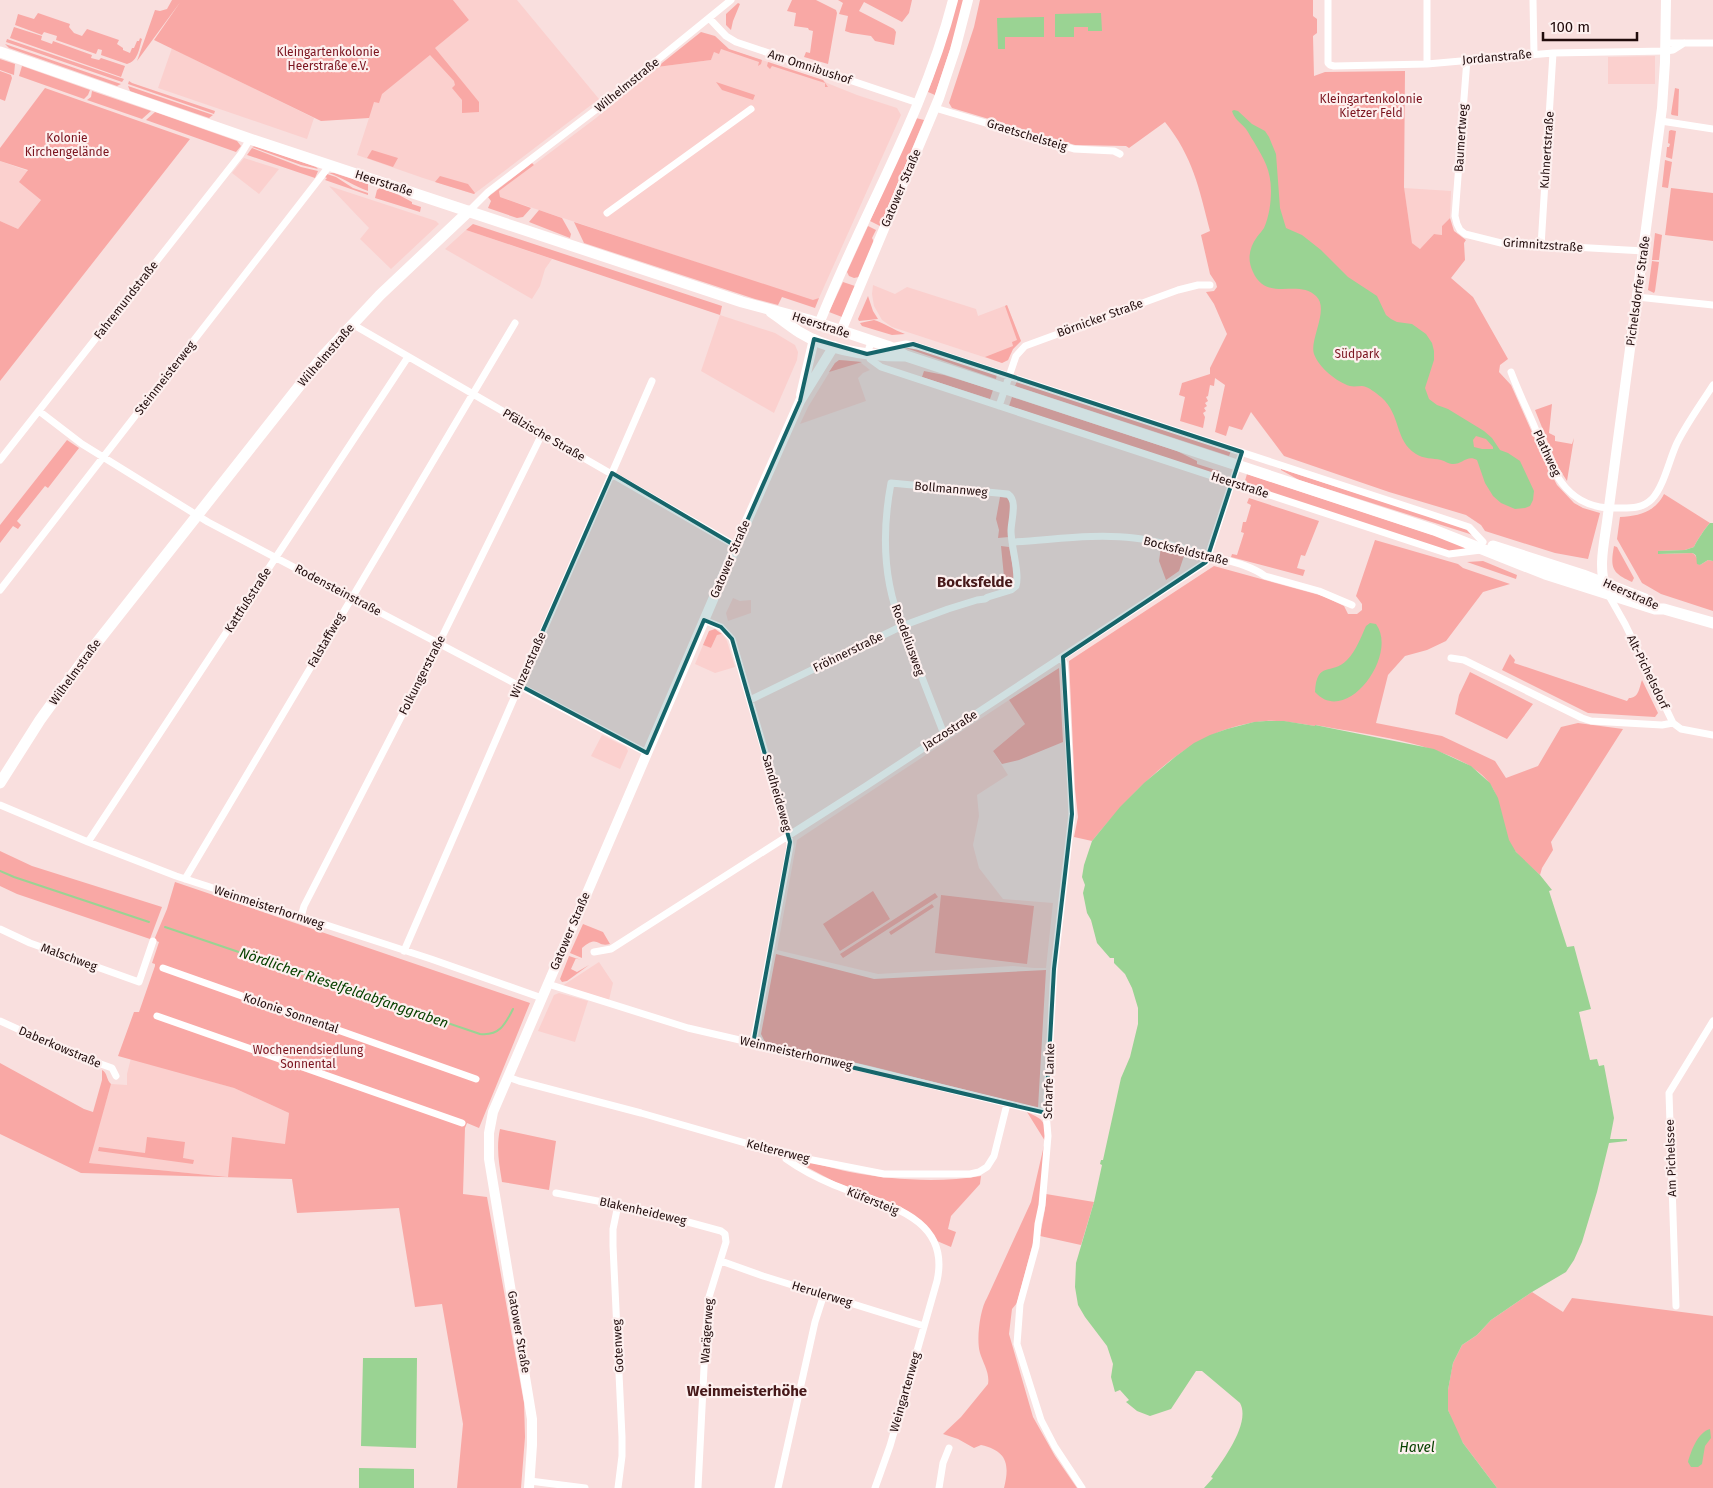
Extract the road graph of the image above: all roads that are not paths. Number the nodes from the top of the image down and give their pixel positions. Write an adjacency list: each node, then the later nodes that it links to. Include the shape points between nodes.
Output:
1 (731, 0): 8 (street, Wilhelmstraße)
2 (953, 0): 16 (main road, Gatower Straße)
3 (968, 0): 18 (main road, Gatower Straße)
4 (1328, 0): 15 (street, Jordanstraße, via 1330,65)
5 (1427, 0): 15 (street)
6 (1533, 0): 13 (street)
7 (1666, 0): 10 (main road, Pichelsdorfer Straße)
8 (709, 18): 16 (street, Am Omnibushof, via 736,42); 24 (street, Wilhelmstraße, via 487,193)
9 (1713, 42): 10 (street, via 1684,43 1673,50)
10 (1666, 47): 12 (street, Jordanstraße); 19 (main road, Pichelsdorfer Straße)
11 (0, 52): 21 (main road, Heerstraße)
12 (1554, 53): 13 (street, Jordanstraße); 27 (street, Kuhnertstraße)
13 (1534, 54): 14 (street, Jordanstraße)
14 (1467, 59): 15 (street, Jordanstraße); 26 (street, Baumertweg)
15 (1427, 64)
16 (918, 103): 18 (main road); 35 (main road, Gatower Straße)
17 (751, 108): 25 (street)
18 (935, 108): 22 (street, Graetschelsteig, via 1074,149); 36 (main road, Gatower Straße)
19 (1661, 121): 20 (street); 28 (main road, Pichelsdorfer Straße)
20 (1713, 129)
21 (250, 138): 23 (main road, Heerstraße); 52 (street, Fahremundstraße, via 241,154)
22 (1120, 154)
23 (330, 165): 24 (main road, Heerstraße); 55 (street, Steinmeisterweg)
24 (469, 211): 32 (main road, Heerstraße); 34 (main road, Wilhelmstraße)
25 (607, 213)
26 (1455, 216): 27 (street, Grimnitzstraße, via 1460,230 1472,237)
27 (1541, 246): 28 (street, Grimnitzstraße)
28 (1644, 251): 30 (main road, Pichelsdorfer Straße)
29 (1210, 285): 45 (street, Börnicker Straße, via 1178,290 1030,343 1019,352)
30 (1637, 297): 31 (street); 61 (main road, Pichelsdorfer Straße)
31 (1713, 305)
32 (770, 311): 35 (main road, Heerstraße); 37 (main road, Heerstraße)
33 (515, 323): 49 (street, Falstaffweg)
34 (352, 324): 42 (street, Pfälzische Straße); 62 (main road, Wilhelmstraße)
35 (819, 324): 36 (main road, Heerstraße); 37 (main road, Gatower Straße)
36 (841, 331): 38 (main road, Heerstraße); 39 (main road, Gatower Straße)
37 (814, 339): 39 (main road, Heerstraße); 50 (main road, Gatower Straße)
38 (872, 341): 40 (main road, Heerstraße); 43 (street)
39 (834, 346): 43 (main road, Heerstraße); 50 (main road, Gatower Straße)
40 (890, 347): 41 (main road, Heerstraße); 45 (street, Heerstraße, via 913,344)
41 (906, 356): 43 (main road, Heerstraße); 48 (main road, Heerstraße)
42 (408, 357): 49 (street, Pfälzische Straße); 67 (street, Kattfußstraße)
43 (870, 357): 51 (street, Heerstraße, via 881,367)
44 (1511, 372): 61 (street, Plathweg, via 1557,477 1582,502)
45 (1009, 376): 48 (street); 54 (street, Heerstraße)
46 (652, 381): 58 (street, Winzerstraße)
47 (1713, 385): 61 (street, Plathweg, via 1677,443 1655,495 1636,508)
48 (1005, 388): 51 (street); 57 (main road, Heerstraße)
49 (472, 394): 53 (street, Pfälzische Straße); 71 (street, Falstaffweg)
50 (800, 401): 64 (main road, Gatower Straße)
51 (999, 406): 60 (street, Heerstraße)
52 (39, 411): 55 (street, Rodensteinstraße, via 82,444); 56 (street, Fahremundstraße)
53 (542, 434): 58 (street, Pfälzische Straße); 77 (street, Folkungerstraße)
54 (1242, 452): 57 (street); 65 (street, Heerstraße, via 1463,524)
55 (104, 456): 62 (street, Rodensteinstraße); 69 (street, Steinmeisterweg)
56 (0, 460)
57 (1238, 465): 60 (street); 65 (main road, Heerstraße)
58 (612, 473): 64 (street, Pfälzische Straße); 80 (street, Winzerstraße)
59 (891, 483): 63 (street, Bollmannweg, via 1008,494 1013,502); 76 (street, Roedeliusweg, via 886,515 886,562 892,598)
60 (1233, 483): 65 (street, Heerstraße, via 1449,554); 66 (street)
61 (1609, 509): 68 (main road, Pichelsdorfer Straße, via 1602,564)
62 (197, 516): 67 (street, Rodensteinstraße); 86 (main road, Wilhelmstraße, via 84,659)
63 (1012, 542): 66 (street, Bocksfeldstraße, via 1120,537 1165,543); 76 (street, Fröhnerstraße, via 1018,582 1011,590)
64 (736, 546): 74 (main road, Gatower Straße)
65 (1483, 546): 68 (main road, Heerstraße); 70 (main road, Heerstraße, via 1545,574)
66 (1209, 556): 72 (street, Bocksfeldstraße); 78 (street, Jaczostraße, via 1206,562)
67 (275, 558): 71 (street, Rodensteinstraße); 89 (street, Kattfußstraße)
68 (1604, 582): 70 (main road, Alt-Pichelsdorf); 73 (main road, Heerstraße)
69 (0, 590)
70 (1608, 594): 73 (main road, Heerstraße); 82 (street, Alt-Pichelsdorf)
71 (351, 598): 77 (street, Rodensteinstraße); 90 (street, Falstaffweg)
72 (1352, 605)
73 (1664, 609): 75 (main road, Heerstraße)
74 (704, 620): 81 (street, Sandheideweg, via 721,627 732,639); 85 (main road, Gatower Straße)
75 (1713, 623)
76 (902, 626): 81 (street, Fröhnerstraße); 83 (street, Roedeliusweg)
77 (438, 643): 80 (street, Rodensteinstraße); 91 (street, Folkungerstraße)
78 (1061, 658): 83 (street, Jaczostraße); 107 (street, Scharfe Lanke, via 1065,672 1072,803 1054,969)
79 (1451, 658): 82 (street, via 1464,660 1591,721)
80 (519, 685): 85 (street, Rodensteinstraße); 94 (street, Winzerstraße)
81 (750, 700): 88 (street, Sandheideweg)
82 (1673, 723): 84 (street, Alt-Pichelsdorf, via 1681,729)
83 (945, 733): 88 (street, Jaczostraße)
84 (1713, 736)
85 (646, 752): 97 (main road, Gatower Straße)
86 (0, 783)
87 (0, 805): 89 (street, Weinmeisterhornweg)
88 (789, 834): 95 (street, Jaczostraße, via 611,949); 102 (street, Sandheideweg, via 790,846)
89 (88, 842): 90 (street, Weinmeisterhornweg)
90 (185, 879): 91 (street, Weinmeisterhornweg)
91 (301, 916): 94 (street, Weinmeisterhornweg)
92 (0, 929): 93 (street, Malschweg, via 139,982)
93 (153, 941)
94 (404, 950): 98 (street, Weinmeisterhornweg)
95 (594, 952)
96 (163, 968): 105 (street, Kolonie Sonnental)
97 (548, 984): 98 (main road, Gatower Straße); 102 (street, Weinmeisterhornweg, via 682,1027)
98 (542, 998): 104 (main road, Gatower Straße)
99 (157, 1016): 108 (street)
100 (0, 1020): 103 (street, Daberkowstraße, via 76,1056 112,1068)
101 (1713, 1021): 116 (street, Am Pichelssee, via 1669,1096)
102 (753, 1044): 106 (street, Weinmeisterhornweg)
103 (116, 1076)
104 (508, 1077): 109 (street, Keltererweg); 119 (main road, Gatower Straße, via 490,1122 490,1159 532,1419)
105 (476, 1079)
106 (1007, 1104): 107 (street, Weinmeisterhornweg); 109 (street, Keltererweg, via 992,1160 975,1174 891,1174)
107 (1046, 1113): 126 (street, Scharfe Lanke, via 1048,1136 1042,1205 1036,1246 1020,1304 1017,1344 1041,1420)
108 (462, 1124)
109 (787, 1155): 115 (street, Küfersteig, via 786,1159 794,1165 834,1186 885,1203 924,1228 938,1252 938,1274)
110 (556, 1193): 111 (street, Blakenheideweg)
111 (618, 1204): 112 (street, Blakenheideweg, via 721,1231); 121 (street, Gotenweg, via 613,1246 622,1437)
112 (726, 1237): 113 (street, Warägerweg)
113 (720, 1261): 114 (street, Herulerweg); 122 (street, Warägerweg, via 709,1296)
114 (824, 1294): 117 (street, Herulerweg); 123 (street)
115 (932, 1295): 117 (street, Weingartenweg)
116 (1676, 1306)
117 (924, 1326): 124 (street, Weingartenweg)
118 (949, 1448): 125 (street)
119 (530, 1484): 120 (street)
120 (585, 1488)
121 (618, 1488)
122 (698, 1488)
123 (778, 1488)
124 (875, 1488)
125 (939, 1488)
126 (1082, 1488)

